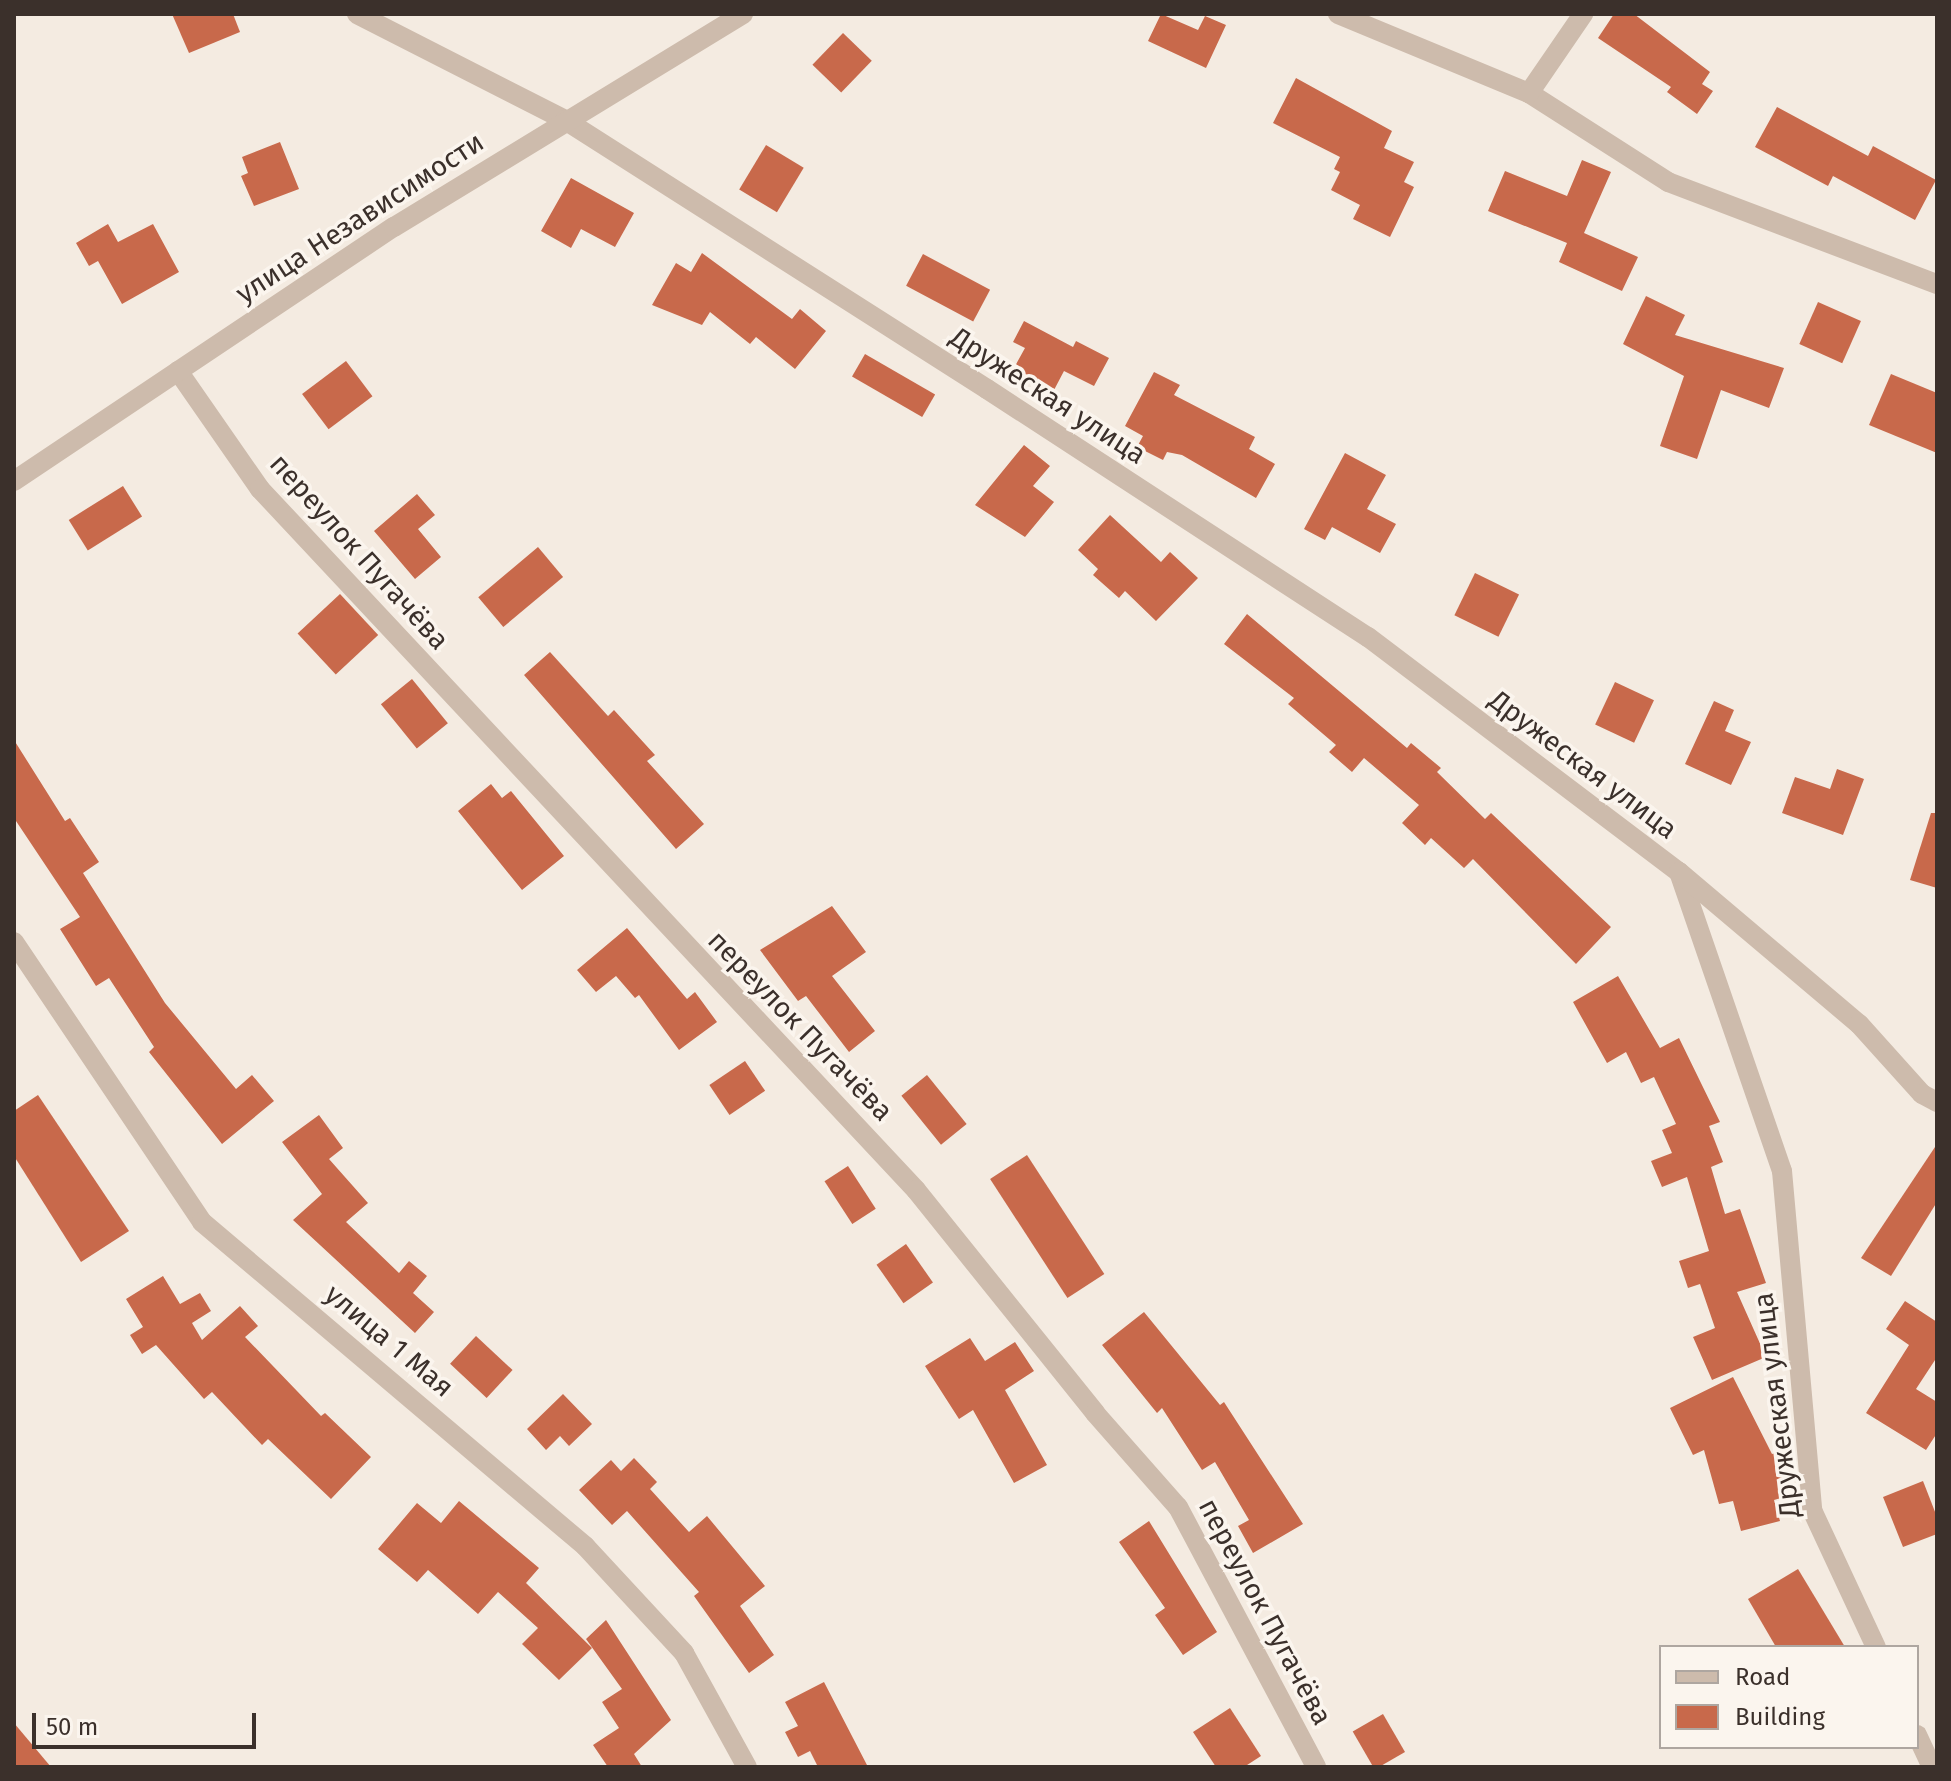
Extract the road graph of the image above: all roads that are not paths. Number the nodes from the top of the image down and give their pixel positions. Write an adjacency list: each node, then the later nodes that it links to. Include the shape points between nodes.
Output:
1 (357, 14): 6 (street, Дружеская улица)
2 (743, 14): 6 (street, улица Независимости)
3 (1338, 14): 5 (street)
4 (1583, 14): 5 (street)
5 (1529, 93): 7 (street, via 1668,182)
6 (565, 120): 8 (street, улица Независимости); 10 (street, Дружеская улица, via 1368,637)
7 (1937, 284)
8 (178, 371): 9 (street, улица Независимости); 16 (street, переулок Пугачёва, via 260,489 916,1190 1095,1413 1178,1507)
9 (14, 481)
10 (1679, 872): 12 (street, Дружеская улица, via 1859,1024 1922,1094); 13 (street, Дружеская улица, via 1782,1171 1812,1510)
11 (14, 942): 15 (street, улица 1 Мая, via 202,1222 585,1546 684,1653)
12 (1937, 1102)
13 (1875, 1645)
14 (1919, 1739): 17 (street)
15 (747, 1767)
16 (1316, 1767)
17 (1932, 1767)

